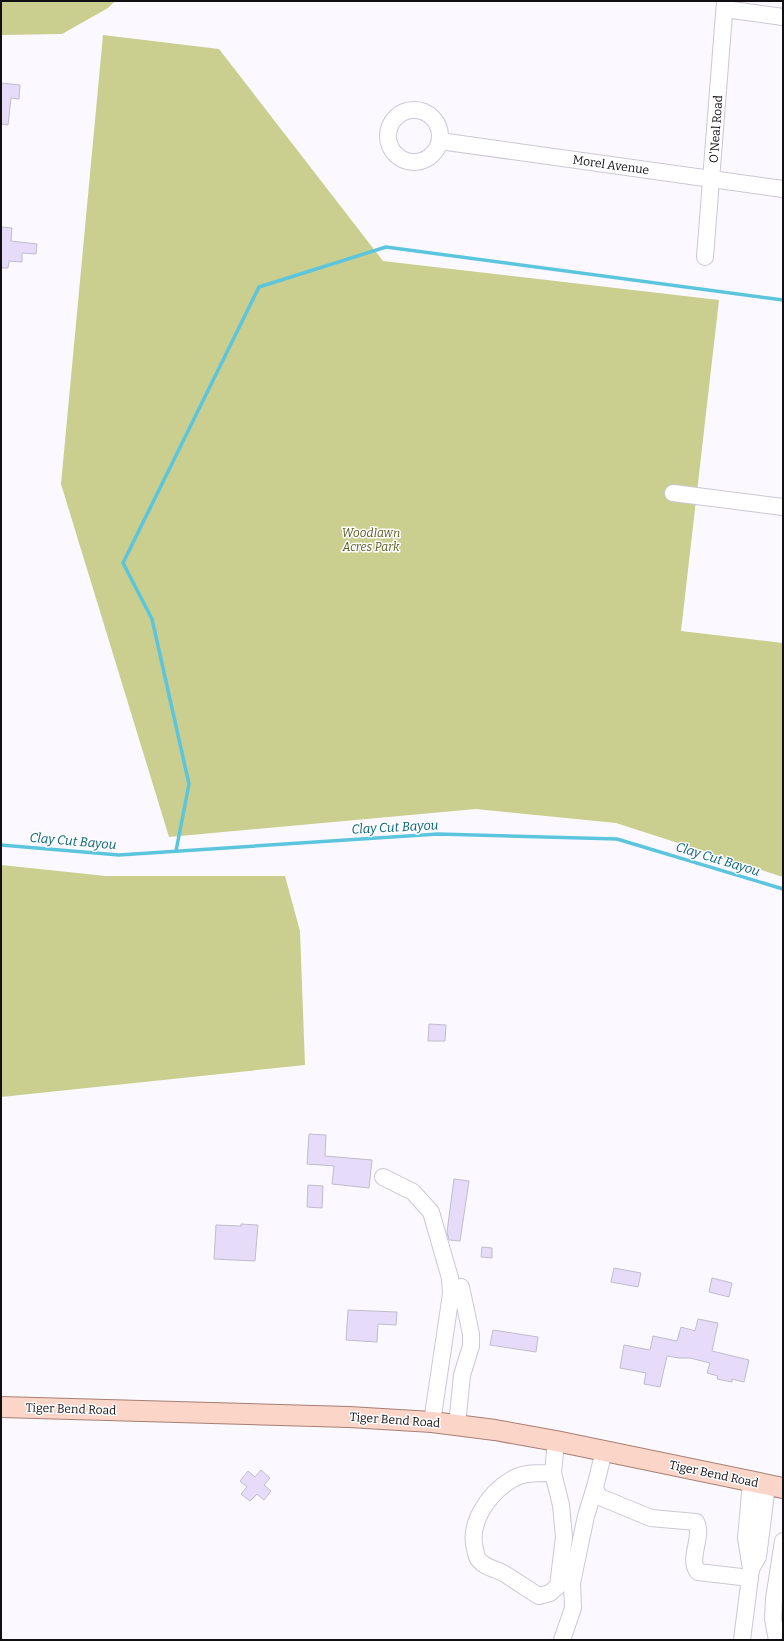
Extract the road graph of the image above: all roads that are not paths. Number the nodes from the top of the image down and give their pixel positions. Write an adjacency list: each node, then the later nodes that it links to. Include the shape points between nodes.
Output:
1 (725, 5): 2 (street); 4 (street, O'Neal Road)
2 (783, 17)
3 (440, 141): 4 (street, Morel Avenue)
4 (712, 179): 5 (street, Morel Avenue); 6 (street, O'Neal Road)
5 (783, 189)
6 (706, 257)
7 (673, 493): 8 (street)
8 (783, 507)
9 (383, 1177): 12 (street, via 413,1192 431,1212 450,1278 451,1294)
10 (461, 1287): 13 (street, via 471,1334 471,1346 462,1375)
11 (1, 1407): 12 (main road, Tiger Bend Road, via 349,1417)
12 (432, 1422): 13 (main road, Tiger Bend Road)
13 (457, 1425): 14 (main road, Tiger Bend Road)
14 (556, 1441): 15 (main road, Tiger Bend Road); 16 (street)
15 (604, 1451): 17 (main road, Tiger Bend Road); 18 (street)
16 (553, 1473): 16 (street, via 561,1505 564,1537 561,1564 558,1586 550,1593 539,1596 502,1572 485,1566 477,1559 473,1543 476,1522 487,1502 498,1490 512,1479 528,1474)
17 (767, 1485): 20 (street, via 758,1557)
18 (595, 1488): 20 (street, via 600,1497 645,1516 696,1522 698,1529 695,1565 698,1572); 21 (street, via 576,1559 572,1583 573,1608)
19 (783, 1541): 23 (street, via 774,1599 773,1619)
20 (750, 1574): 22 (street)
21 (562, 1640)
22 (742, 1640)
23 (777, 1640)

